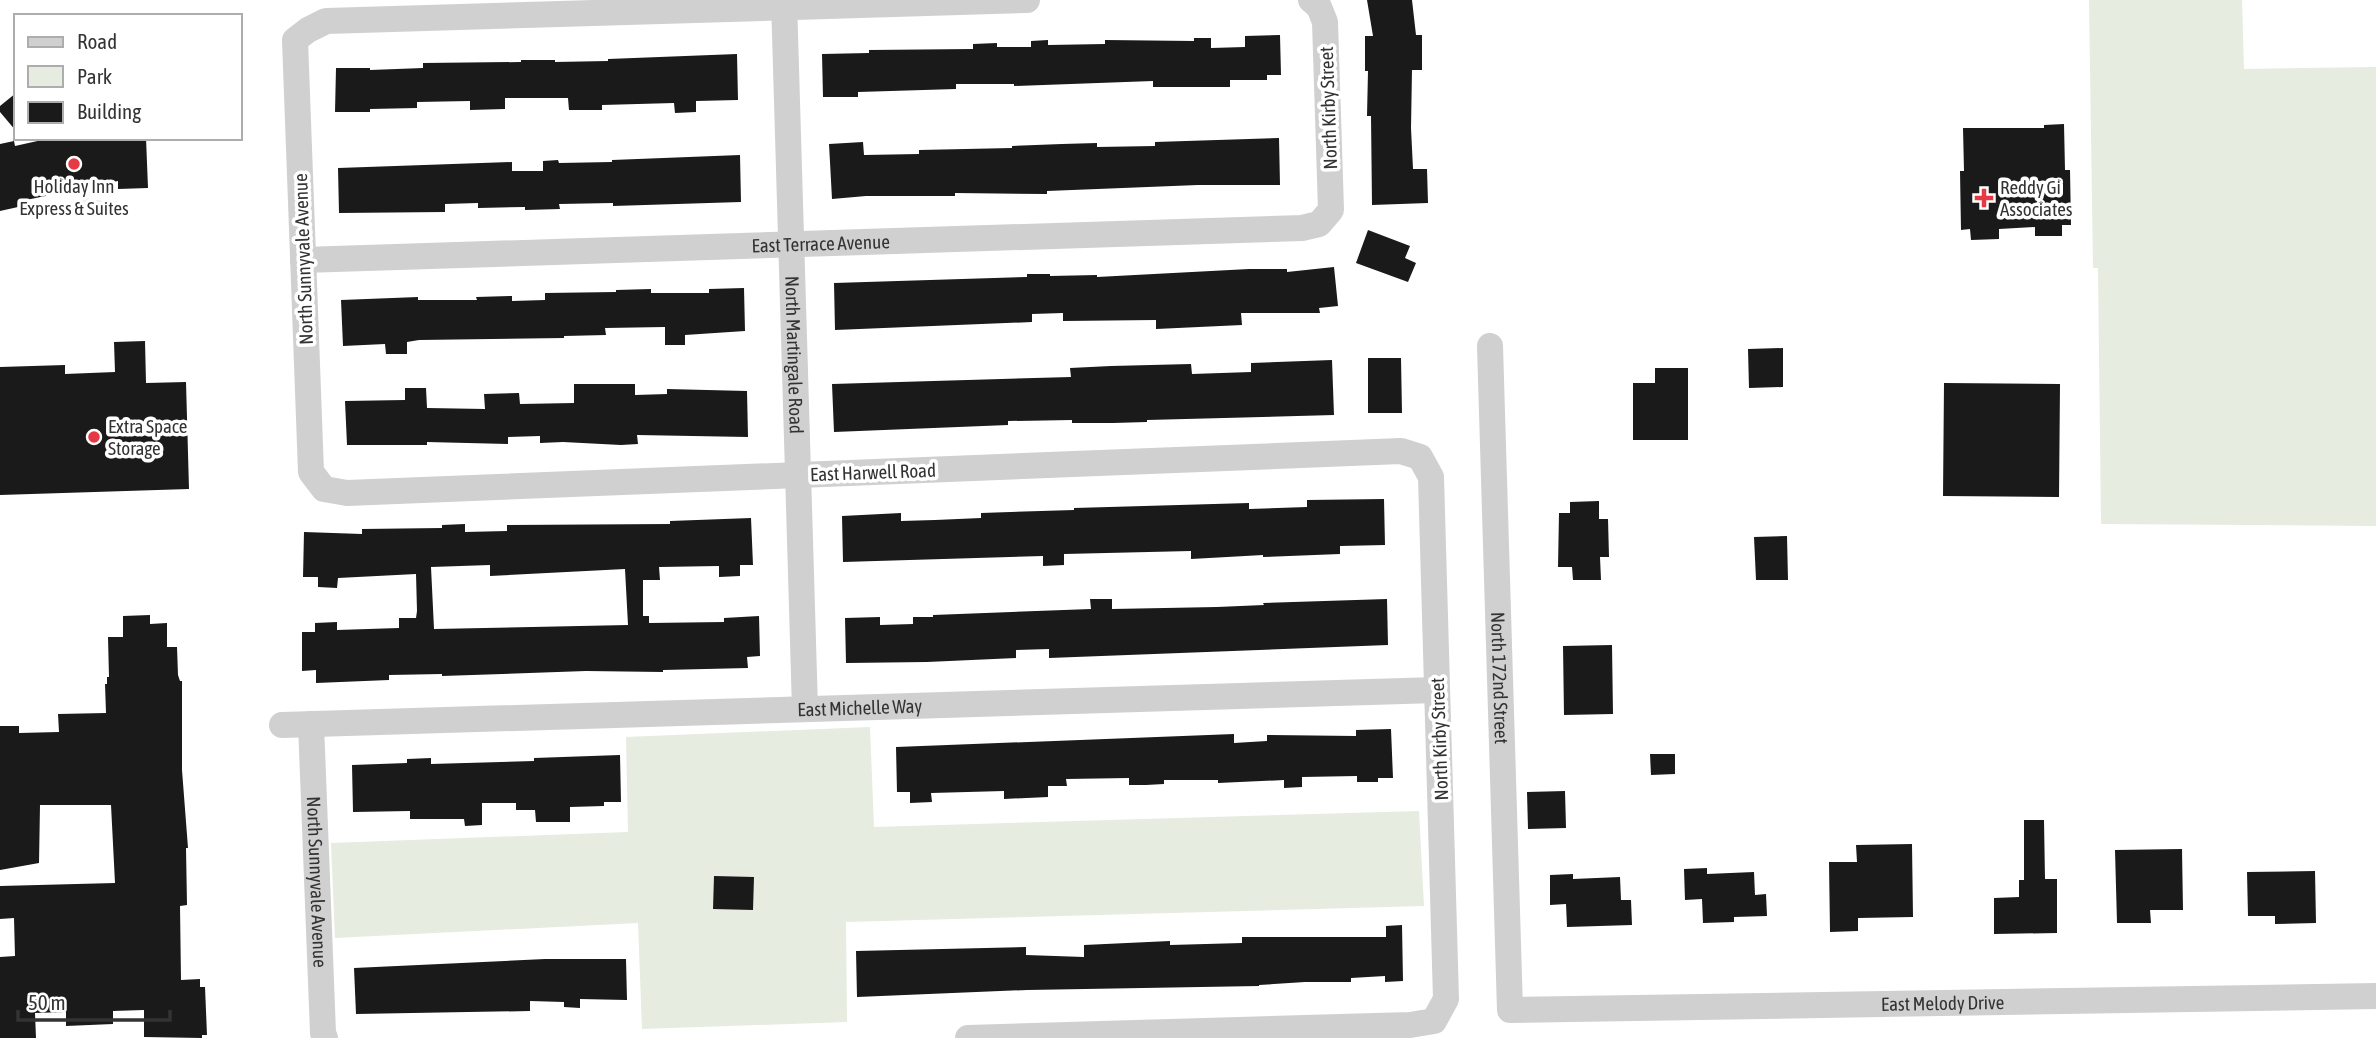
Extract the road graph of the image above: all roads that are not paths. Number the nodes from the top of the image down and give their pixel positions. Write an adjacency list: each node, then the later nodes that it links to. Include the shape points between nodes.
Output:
1 (1027, 0): 3 (street)
2 (1315, 3): 4 (street, North Kirby Street, via 1325,22)
3 (784, 4): 5 (street, North Martingale Road); 6 (street, North Sunnyvale Avenue, via 326,21 308,30 295,40)
4 (1331, 210): 5 (street, East Terrace Avenue, via 1319,224 1302,228)
5 (793, 244): 6 (street, East Terrace Avenue); 9 (street, North Martingale Road)
6 (303, 260): 10 (street, North Sunnyvale Avenue, via 311,472)
7 (1490, 346): 16 (street, North 172nd Street)
8 (1420, 457): 9 (street, East Harwell Road, via 1401,451); 11 (street, North Kirby Street, via 1431,477)
9 (798, 475): 10 (street, East Harwell Road, via 347,493); 12 (street, North Martingale Road)
10 (324, 489)
11 (1437, 691): 12 (street, East Michelle Way); 18 (street, North Kirby Street, via 1446,999 1434,1021 1396,1026)
12 (805, 709): 13 (street, East Michelle Way)
13 (311, 724): 14 (street, East Michelle Way); 17 (street, North Sunnyvale Avenue)
14 (282, 725)
15 (2376, 996): 16 (street, East Melody Drive)
16 (1510, 1010)
17 (325, 1038)
18 (968, 1038)

